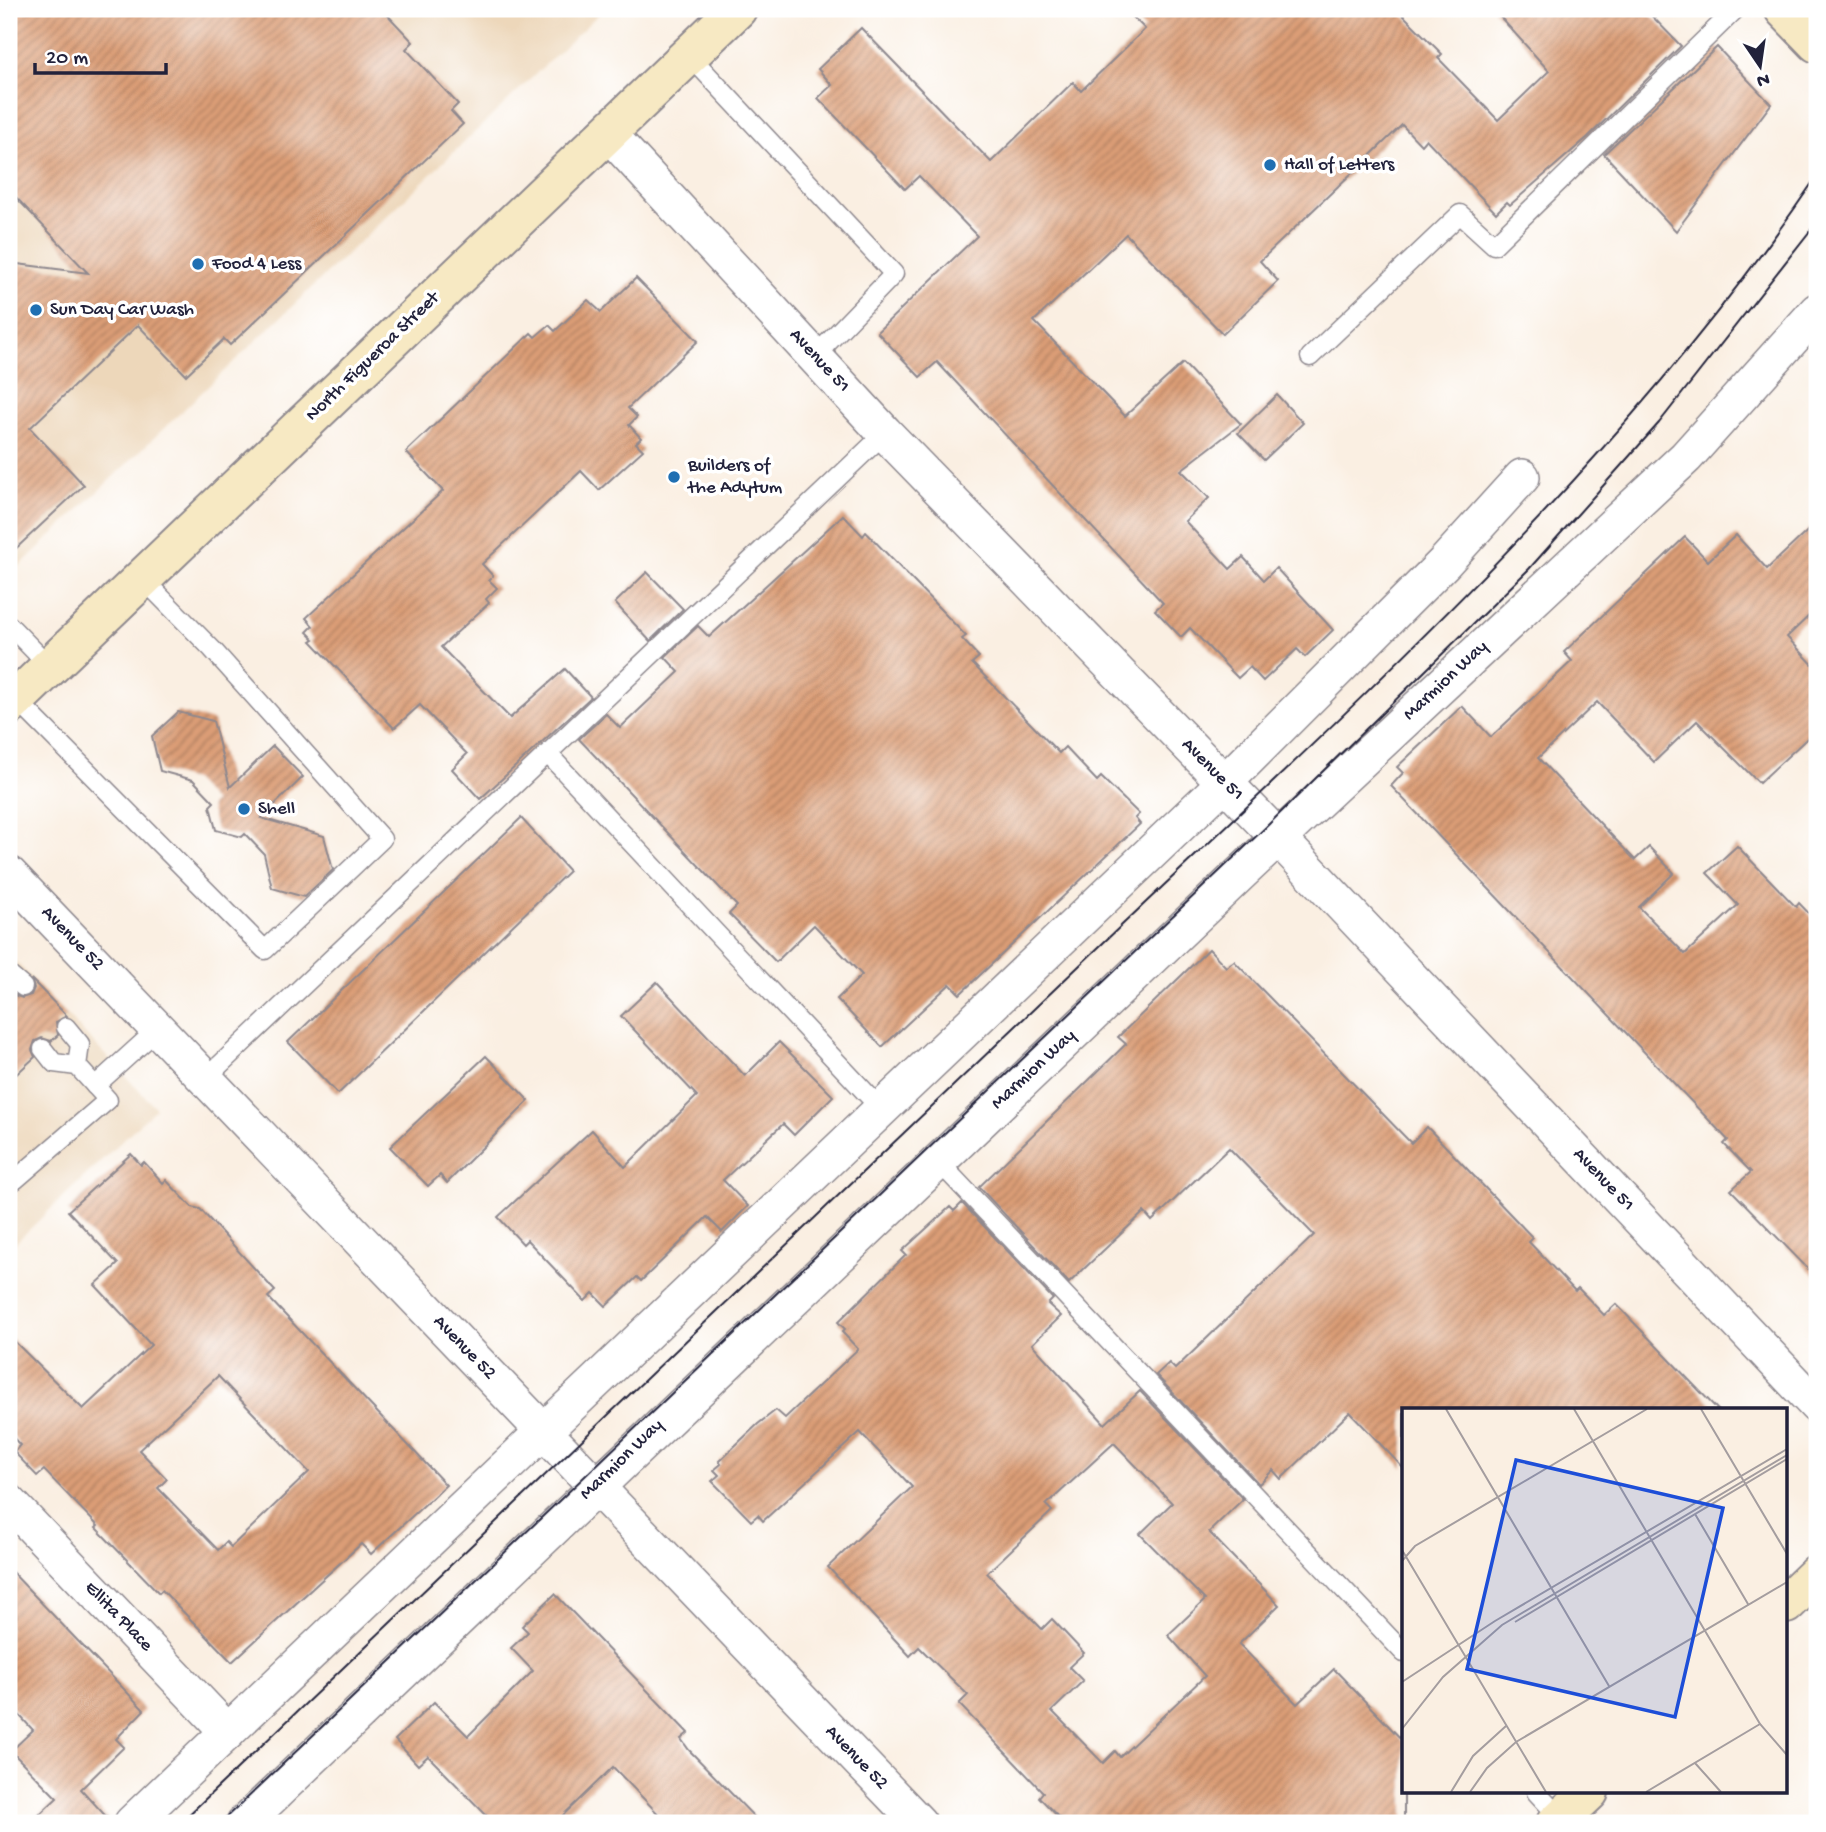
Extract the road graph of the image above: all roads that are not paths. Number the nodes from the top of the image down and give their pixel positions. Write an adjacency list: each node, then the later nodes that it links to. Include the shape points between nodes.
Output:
1 (737, 9): 5 (main road, North Figueroa Street)
2 (1736, 9): 9 (lane, via 1494,245 1460,214)
3 (1784, 9): 4 (main road)
4 (1817, 43)
5 (689, 55): 6 (main road, North Figueroa Street); 8 (lane, via 894,275)
6 (608, 132): 8 (street, Avenue 51); 12 (main road, North Figueroa Street)
7 (1817, 311): 18 (street, Marmion Way, via 1685,457)
8 (814, 357): 10 (street, Avenue 51)
9 (1310, 357)
10 (885, 433): 16 (lane); 17 (street, Avenue 51)
11 (1522, 477): 17 (street, via 1435,572)
12 (141, 578): 14 (main road, North Figueroa Street); 15 (lane, via 212,649 382,839 264,950)
13 (9, 625): 14 (lane)
14 (49, 666): 15 (main road, North Figueroa Street)
15 (12, 702)
16 (548, 754): 24 (lane); 26 (lane)
17 (1224, 783): 18 (street, Avenue 51); 26 (street)
18 (1278, 838): 27 (street, Marmion Way); 29 (street, Avenue 51)
19 (11, 881): 21 (street, Avenue 52)
20 (66, 1027): 23 (lane, via 80,1044)
21 (159, 1028): 24 (street, Avenue 52); 25 (lane)
22 (43, 1049): 23 (lane, via 54,1063)
23 (76, 1066): 25 (lane)
24 (207, 1077): 30 (street, Avenue 52)
25 (95, 1086): 28 (lane, via 107,1100)
26 (881, 1110): 30 (street)
27 (938, 1161): 31 (street, Marmion Way); 35 (lane)
28 (15, 1180)
29 (1817, 1406)
30 (544, 1432): 31 (street, Avenue 52); 36 (street)
31 (596, 1485): 39 (street, Marmion Way); 41 (street, Avenue 52)
32 (9, 1502): 36 (street, Ellita Place)
33 (1817, 1574): 34 (main road)
34 (1787, 1603)
35 (1402, 1651)
36 (228, 1732): 40 (street)
37 (1586, 1794): 38 (main road)
38 (1555, 1814)
39 (256, 1819)
40 (132, 1823)
41 (919, 1823)

